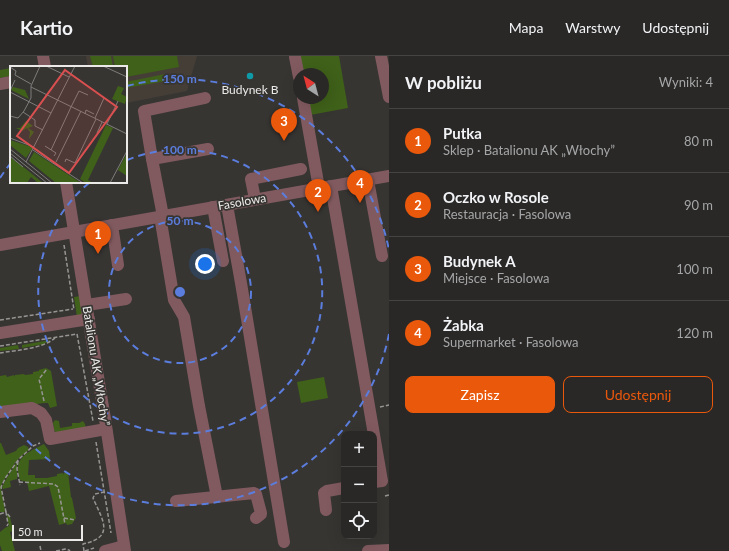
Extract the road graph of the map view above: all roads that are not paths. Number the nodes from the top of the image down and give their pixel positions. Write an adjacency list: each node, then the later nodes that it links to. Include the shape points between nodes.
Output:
1 (43, 56): 4 (street)
2 (381, 56): 8 (street)
3 (295, 57): 5 (street)
4 (45, 66)
5 (297, 68)
6 (10, 82): 7 (street)
7 (0, 84)
8 (389, 97)
9 (205, 98): 12 (street, via 144,111)
10 (304, 104): 17 (street)
11 (208, 149): 12 (street)
12 (152, 159): 21 (street)
13 (301, 169): 18 (street, via 267,172 251,179)
14 (389, 176): 15 (street, Fasolowa)
15 (368, 180): 17 (street, Fasolowa); 25 (street)
16 (66, 183): 23 (street, Batalionu AK „Włochy”)
17 (325, 187): 18 (street, Fasolowa); 34 (street, via 382,481)
18 (256, 200): 19 (street, Fasolowa)
19 (227, 205): 20 (street, Fasolowa); 40 (street)
20 (213, 207): 21 (street, Fasolowa); 26 (street)
21 (162, 216): 22 (street, Fasolowa); 36 (street, via 174,300 184,318)
22 (112, 225): 23 (street, Fasolowa); 27 (street)
23 (74, 231): 24 (street, Fasolowa); 29 (street, Batalionu AK „Włochy”)
24 (0, 245)
25 (382, 256)
26 (223, 261)
27 (118, 265)
28 (126, 299): 29 (street)
29 (87, 305): 30 (street, Batalionu AK „Włochy”)
30 (89, 319): 31 (street); 33 (street, Batalionu AK „Włochy”)
31 (0, 333)
32 (0, 412): 33 (street, via 32,408 41,413 46,420 50,439)
33 (100, 430): 41 (street, Batalionu AK „Włochy”)
34 (377, 482)
35 (341, 489): 38 (street, via 324,493)
36 (218, 497): 37 (street); 39 (street, via 256,494 261,513)
37 (176, 501)
38 (326, 510)
39 (256, 518)
40 (284, 542)
41 (125, 548): 42 (street)
42 (102, 549)
43 (389, 550): 44 (street)
44 (368, 551)

